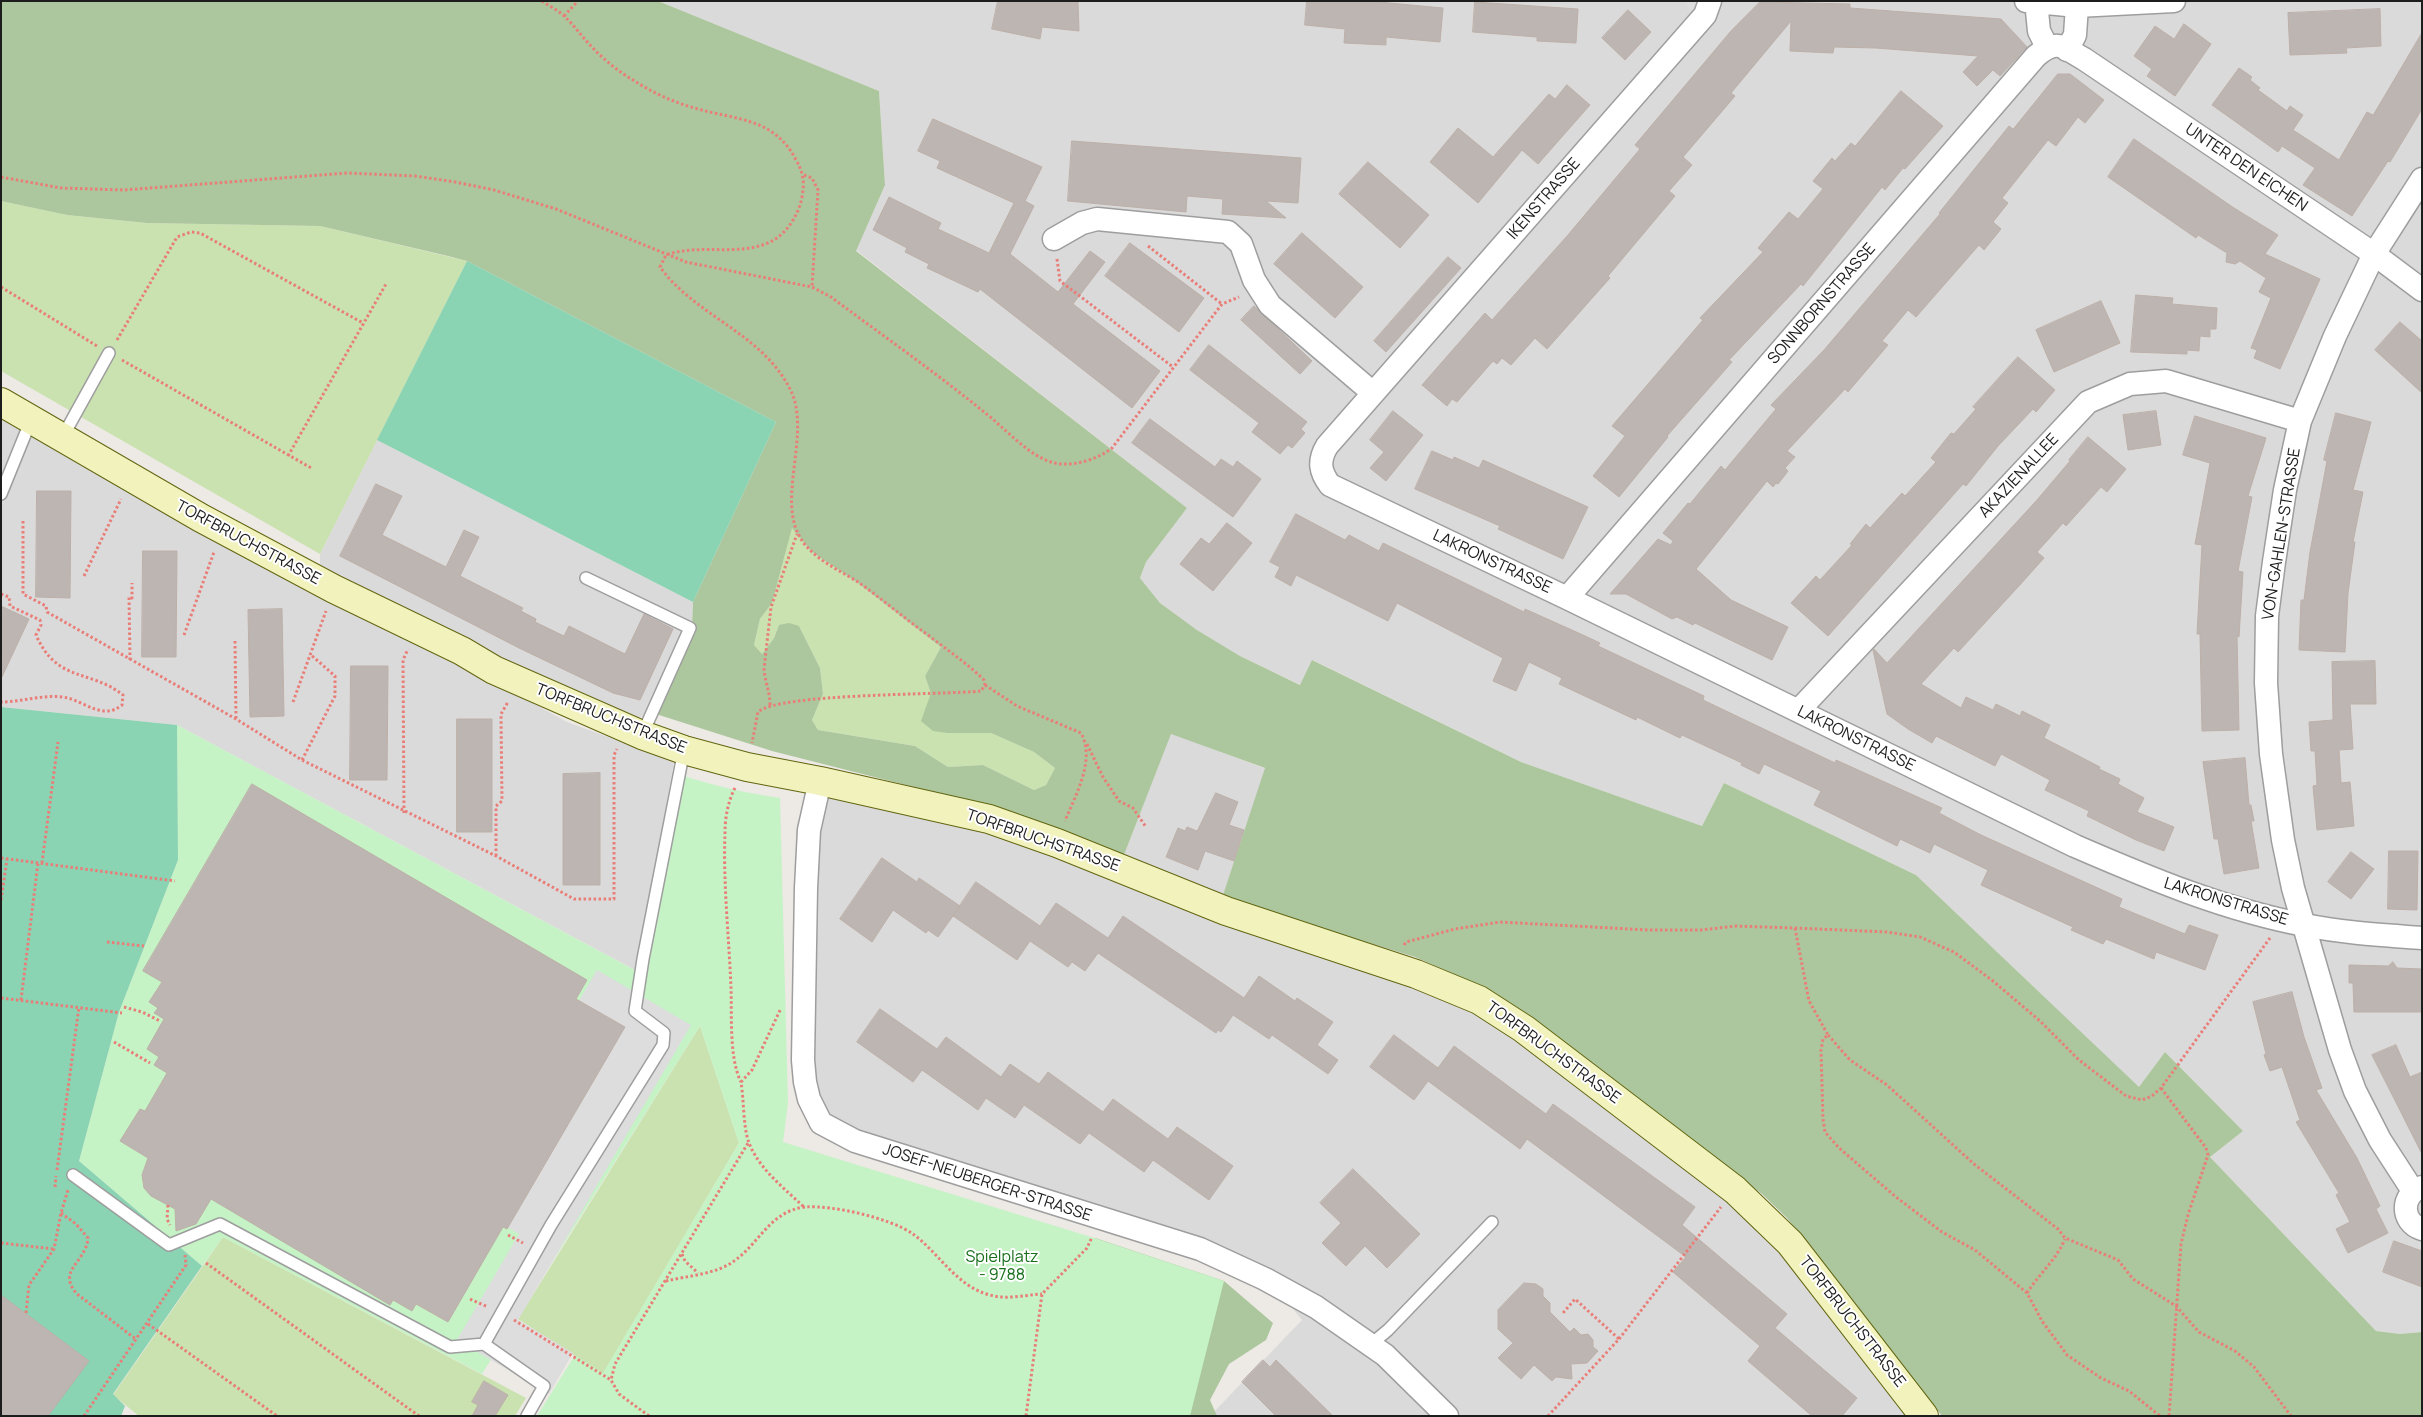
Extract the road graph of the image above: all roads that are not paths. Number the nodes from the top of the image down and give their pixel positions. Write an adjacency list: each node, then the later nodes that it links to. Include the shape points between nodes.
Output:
1 (1710, 1): 11 (street, IKENSTRASSE, via 1705,16)
2 (2174, 1): 4 (street)
3 (2033, 2): 4 (street); 5 (street, via 2039,31)
4 (2077, 6): 5 (street, via 2075,35)
5 (2057, 48): 8 (street, UNTER DEN EICHEN, via 2084,59); 19 (street, SONNBORNSTRASSE, via 2036,56)
6 (2422, 179): 8 (street, VON-GAHLEN-STRASSE)
7 (1054, 239): 11 (street, via 1082,223 1097,219 1228,232 1241,244 1259,292 1270,305)
8 (2374, 254): 9 (street, UNTER DEN EICHEN); 14 (street, VON-GAHLEN-STRASSE)
9 (2422, 290)
10 (110, 354): 15 (lane)
11 (1373, 393): 16 (street, IKENSTRASSE, via 1327,446 1321,456)
12 (1, 402): 13 (main road, TORFBRUCHSTRASSE)
13 (31, 420): 15 (main road, TORFBRUCHSTRASSE); 17 (lane)
14 (2300, 421): 20 (street, AKAZIENALLEE, via 2166,381 2130,384 2088,402); 24 (street, VON-GAHLEN-STRASSE, via 2274,562 2266,683 2271,754 2283,840)
15 (62, 438): 21 (main road, TORFBRUCHSTRASSE, via 222,530 334,589 520,682)
16 (1321, 467): 19 (street, LAKRONSTRASSE, via 1330,485)
17 (1, 494)
18 (586, 578): 21 (lane, via 690,628)
19 (1567, 598): 20 (street, LAKRONSTRASSE)
20 (1798, 711): 24 (street, LAKRONSTRASSE, via 2075,846 2154,880)
21 (634, 732): 22 (main road, TORFBRUCHSTRASSE)
22 (684, 750): 23 (main road, TORFBRUCHSTRASSE, via 747,767); 30 (lane, via 635,1011 664,1033 663,1045 551,1225)
23 (820, 781): 31 (street, JOSEF-NEUBERGER-STRASSE, via 809,830 804,1001 805,1082 815,1113 822,1123 855,1141 1200,1249 1316,1307); 34 (main road, TORFBRUCHSTRASSE, via 989,819 1226,910 1452,987 1503,1014 1735,1190 1790,1243)
24 (2305, 925): 25 (street, LAKRONSTRASSE); 27 (street, VON-GAHLEN-STRASSE, via 2340,1050 2355,1091 2380,1140)
25 (2422, 938)
26 (73, 1175): 30 (lane, via 168,1245 220,1224 450,1347)
27 (2418, 1189): 29 (street, VON-GAHLEN-STRASSE, via 2408,1196 2406,1211 2412,1223)
28 (1492, 1222): 31 (lane)
29 (2422, 1229)
30 (484, 1344): 32 (lane, via 544,1386)
31 (1370, 1345): 33 (street, JOSEF-NEUBERGER-STRASSE, via 1385,1355)
32 (527, 1416)
33 (1447, 1416)
34 (1924, 1416)

